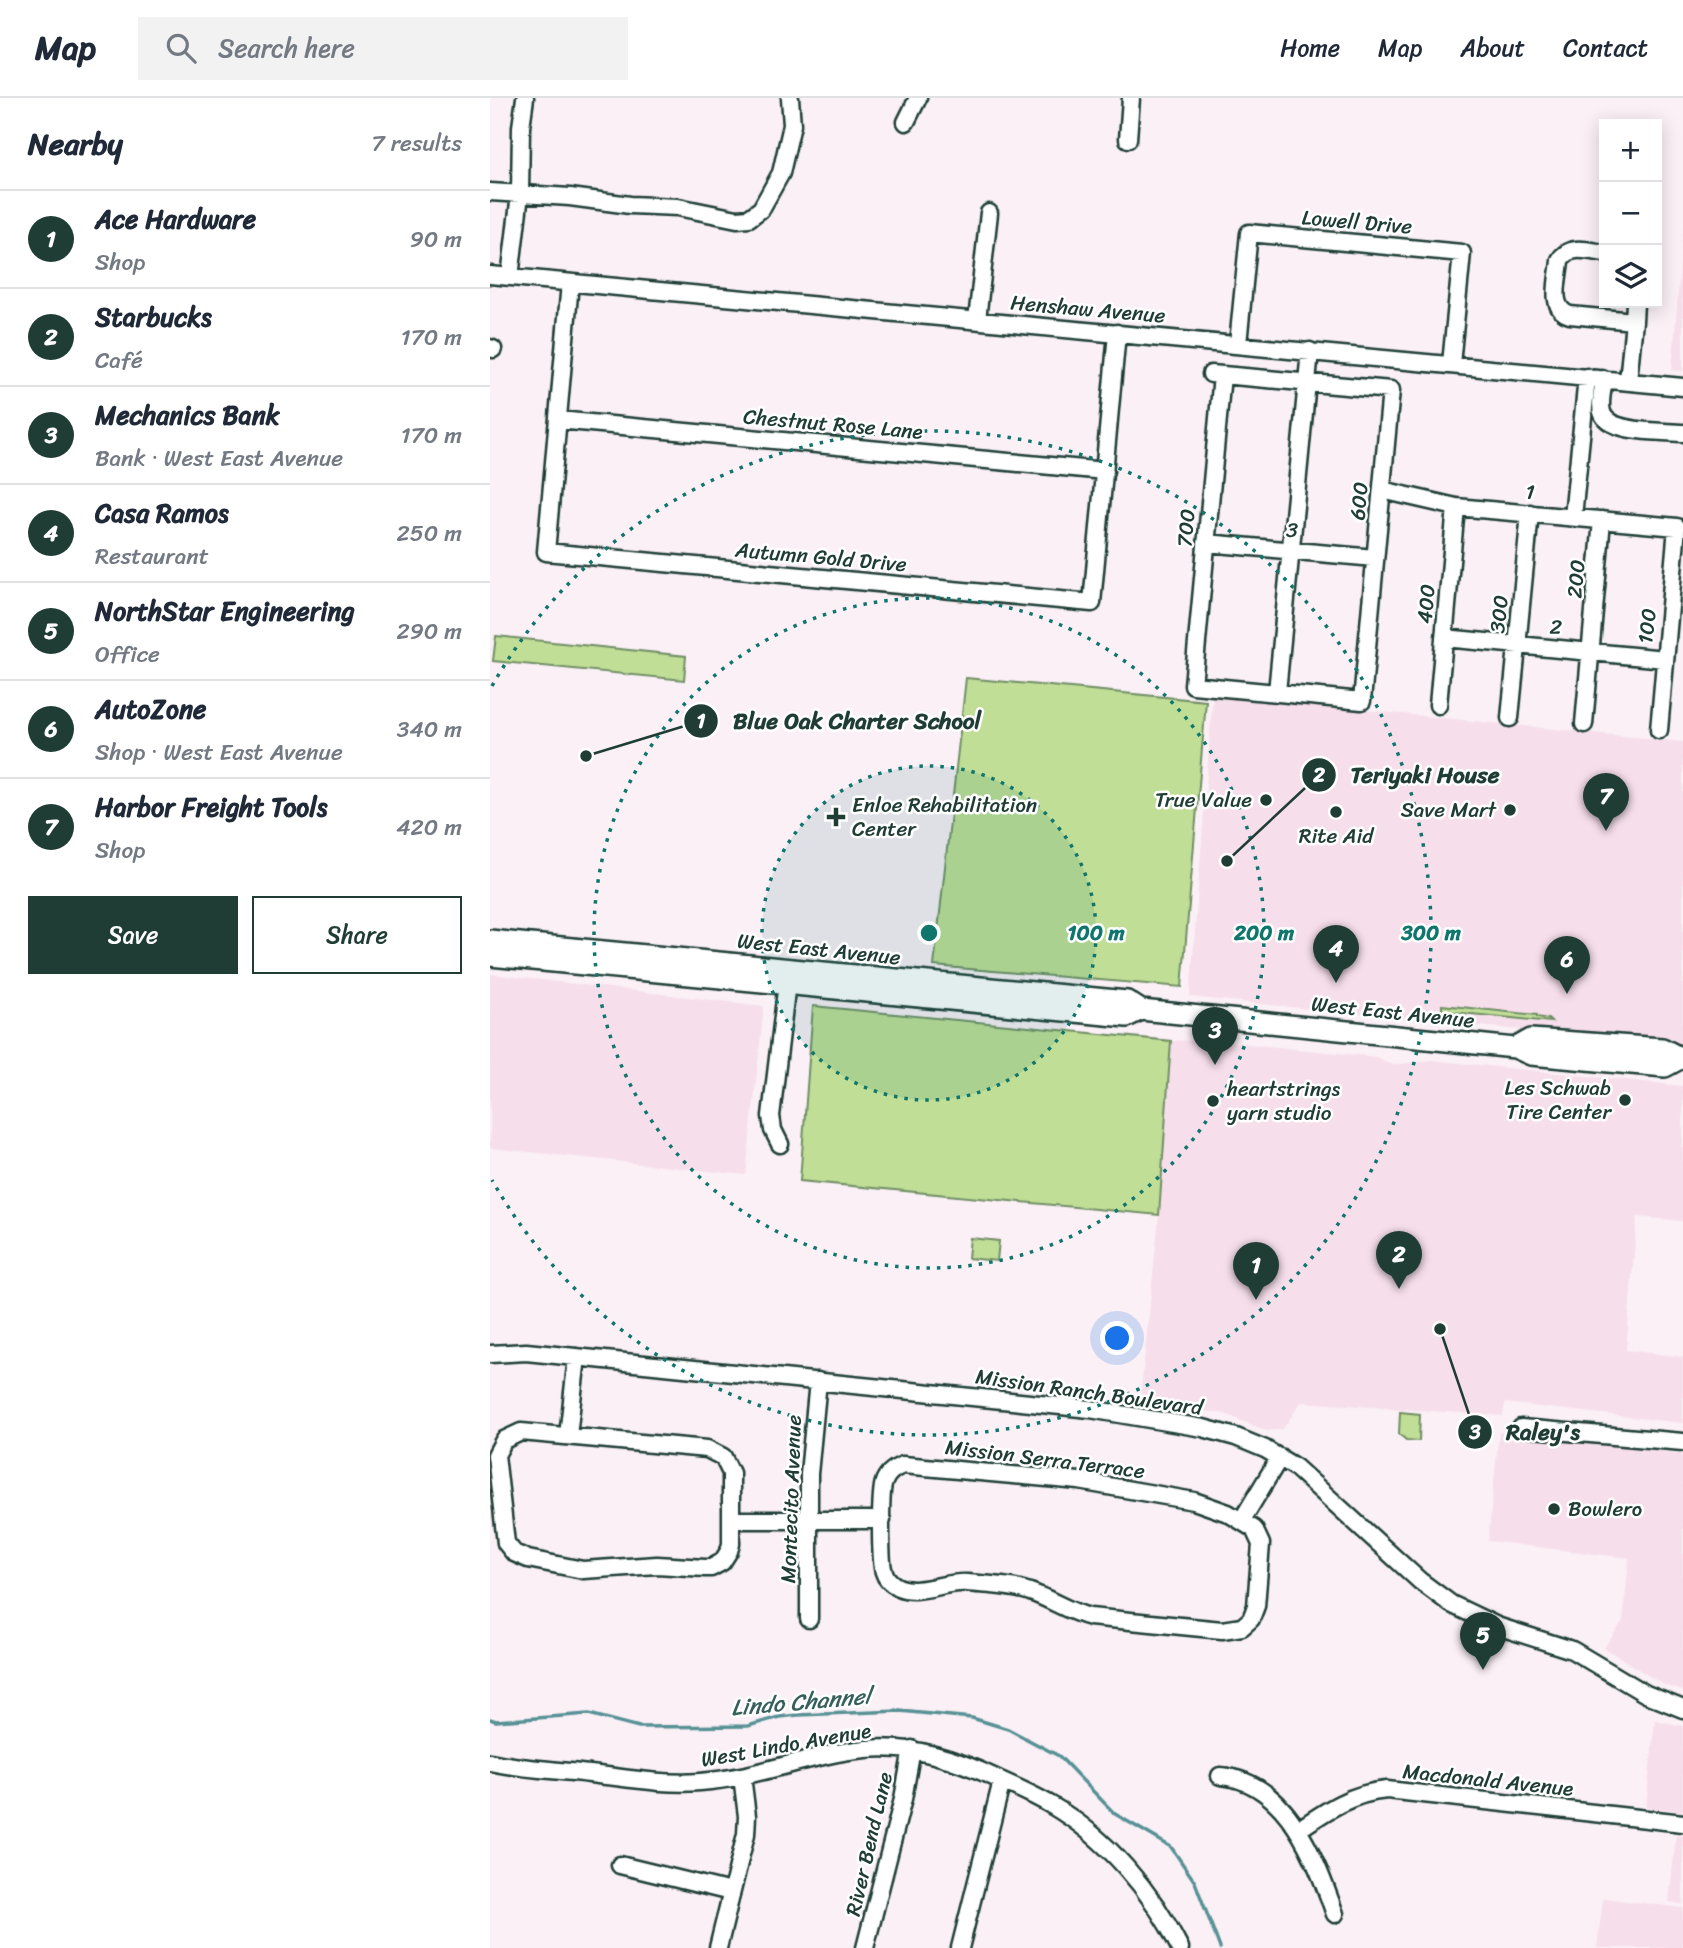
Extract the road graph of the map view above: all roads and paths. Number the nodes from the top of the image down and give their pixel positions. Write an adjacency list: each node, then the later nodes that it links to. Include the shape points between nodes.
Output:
1 (525, 98): 8 (street)
2 (790, 98): 8 (street, via 792,125 781,173 764,206 748,218 678,207)
3 (918, 98): 5 (street)
4 (1131, 98): 6 (street)
5 (906, 122)
6 (1128, 139)
7 (490, 192): 8 (street)
8 (520, 194): 12 (street)
9 (989, 214): 15 (street)
10 (1599, 253): 16 (street, via 1573,250 1563,255 1558,308 1570,315)
11 (490, 275): 12 (street, Henshaw Avenue)
12 (510, 277): 13 (street, Henshaw Avenue)
13 (570, 283): 15 (street, Henshaw Avenue); 27 (street, Autumn Gold Drive)
14 (1635, 308): 16 (street)
15 (978, 320): 17 (street, Henshaw Avenue)
16 (1634, 321): 24 (street)
17 (1117, 333): 18 (street, Henshaw Avenue); 29 (street, Autumn Gold Drive)
18 (1238, 344): 19 (street, Henshaw Avenue); 20 (street, Lowell Drive, via 1249,233 1382,245 1462,253)
19 (1310, 351): 20 (street, Henshaw Avenue); 25 (street)
20 (1451, 364): 22 (street, Henshaw Avenue)
21 (1217, 374): 25 (street, 600); 36 (street, 700)
22 (1587, 377): 23 (street, Henshaw Avenue); 33 (street)
23 (1604, 379): 24 (street, Henshaw Avenue); 28 (street, via 1601,408 1609,423)
24 (1628, 381): 26 (street, Henshaw Avenue)
25 (1307, 382): 30 (street, 600, via 1391,390); 37 (street)
26 (1683, 387)
27 (558, 420): 29 (street, Chestnut Rose Lane); 29 (street, Autumn Gold Drive, via 546,552 587,556 1092,603)
28 (1683, 433)
29 (1105, 471)
30 (1382, 490): 31 (street, 1); 38 (street, 600)
31 (1456, 507): 32 (street, 1); 39 (street, 400)
32 (1530, 513): 33 (street, 1); 40 (street, 300)
33 (1573, 517): 34 (street, 1)
34 (1602, 520): 35 (street, 1); 41 (street, 200)
35 (1677, 527): 42 (street, 100)
36 (1206, 543): 37 (street, 3); 43 (street, 700, via 1193,685)
37 (1290, 551): 38 (street, 3); 43 (street)
38 (1375, 558): 43 (street, 600, via 1362,701)
39 (1444, 638): 40 (street, 2); 44 (street, 400)
40 (1517, 644): 41 (street, 2); 45 (street, 300)
41 (1592, 651): 42 (street, 2); 46 (street, 200)
42 (1665, 659): 47 (street, 100)
43 (1277, 692)
44 (1438, 705)
45 (1510, 718)
46 (1584, 724)
47 (1659, 730)
48 (490, 940): 50 (main road, West East Avenue)
49 (490, 956): 50 (main road, West East Avenue)
50 (787, 977): 51 (main road, West East Avenue, via 1127,1000 1141,1010 1515,1048 1531,1055 1665,1067); 52 (street, via 771,1116)
51 (1681, 1059)
52 (780, 1144)
53 (490, 1354): 54 (street, Mission Ranch Boulevard)
54 (577, 1357): 55 (street, Mission Ranch Boulevard); 57 (street)
55 (818, 1381): 59 (street, Mission Ranch Boulevard, via 1121,1414 1225,1433); 61 (street, Montecito Avenue)
56 (1521, 1428): 58 (street)
57 (568, 1436): 60 (street, via 707,1449 718,1454 731,1474); 60 (street, via 522,1432 509,1436 497,1450 504,1537 509,1549 520,1556 583,1570 657,1565 711,1568 729,1551)
58 (1683, 1442)
59 (1280, 1457): 63 (street); 65 (street, Mission Ranch Boulevard, via 1303,1472 1451,1604 1497,1626 1572,1650 1646,1694)
60 (732, 1520): 61 (street)
61 (809, 1520): 62 (street); 64 (street, Montecito Avenue)
62 (882, 1520): 63 (street, Mission Serra Terrace, via 884,1482 893,1469 909,1464 1089,1483 1194,1502); 63 (street, Mission Serra Terrace, via 882,1567 898,1587 911,1590 957,1583 1013,1588 1083,1615 1230,1630 1251,1619 1258,1593 1261,1544 1258,1534)
63 (1242, 1520)
64 (809, 1619)
65 (1683, 1709)
66 (912, 1749): 68 (street, West Lindo Avenue, via 856,1750); 70 (street, West Lindo Avenue, via 951,1759); 77 (street, River Bend Lane)
67 (490, 1762): 68 (street, West Lindo Avenue, via 668,1782)
68 (742, 1776): 74 (street, via 747,1825)
69 (1220, 1776): 72 (street, via 1239,1778 1255,1787)
70 (1002, 1781): 78 (street); 79 (street, West Lindo Avenue, via 1052,1805 1097,1839 1155,1904)
71 (1683, 1824): 72 (street, Macdonald Avenue, via 1387,1790 1341,1802)
72 (1298, 1830): 75 (street)
73 (620, 1865): 74 (street)
74 (732, 1892): 76 (street)
75 (1335, 1914)
76 (718, 1948)
77 (866, 1948)
78 (960, 1948)
79 (1180, 1948)

